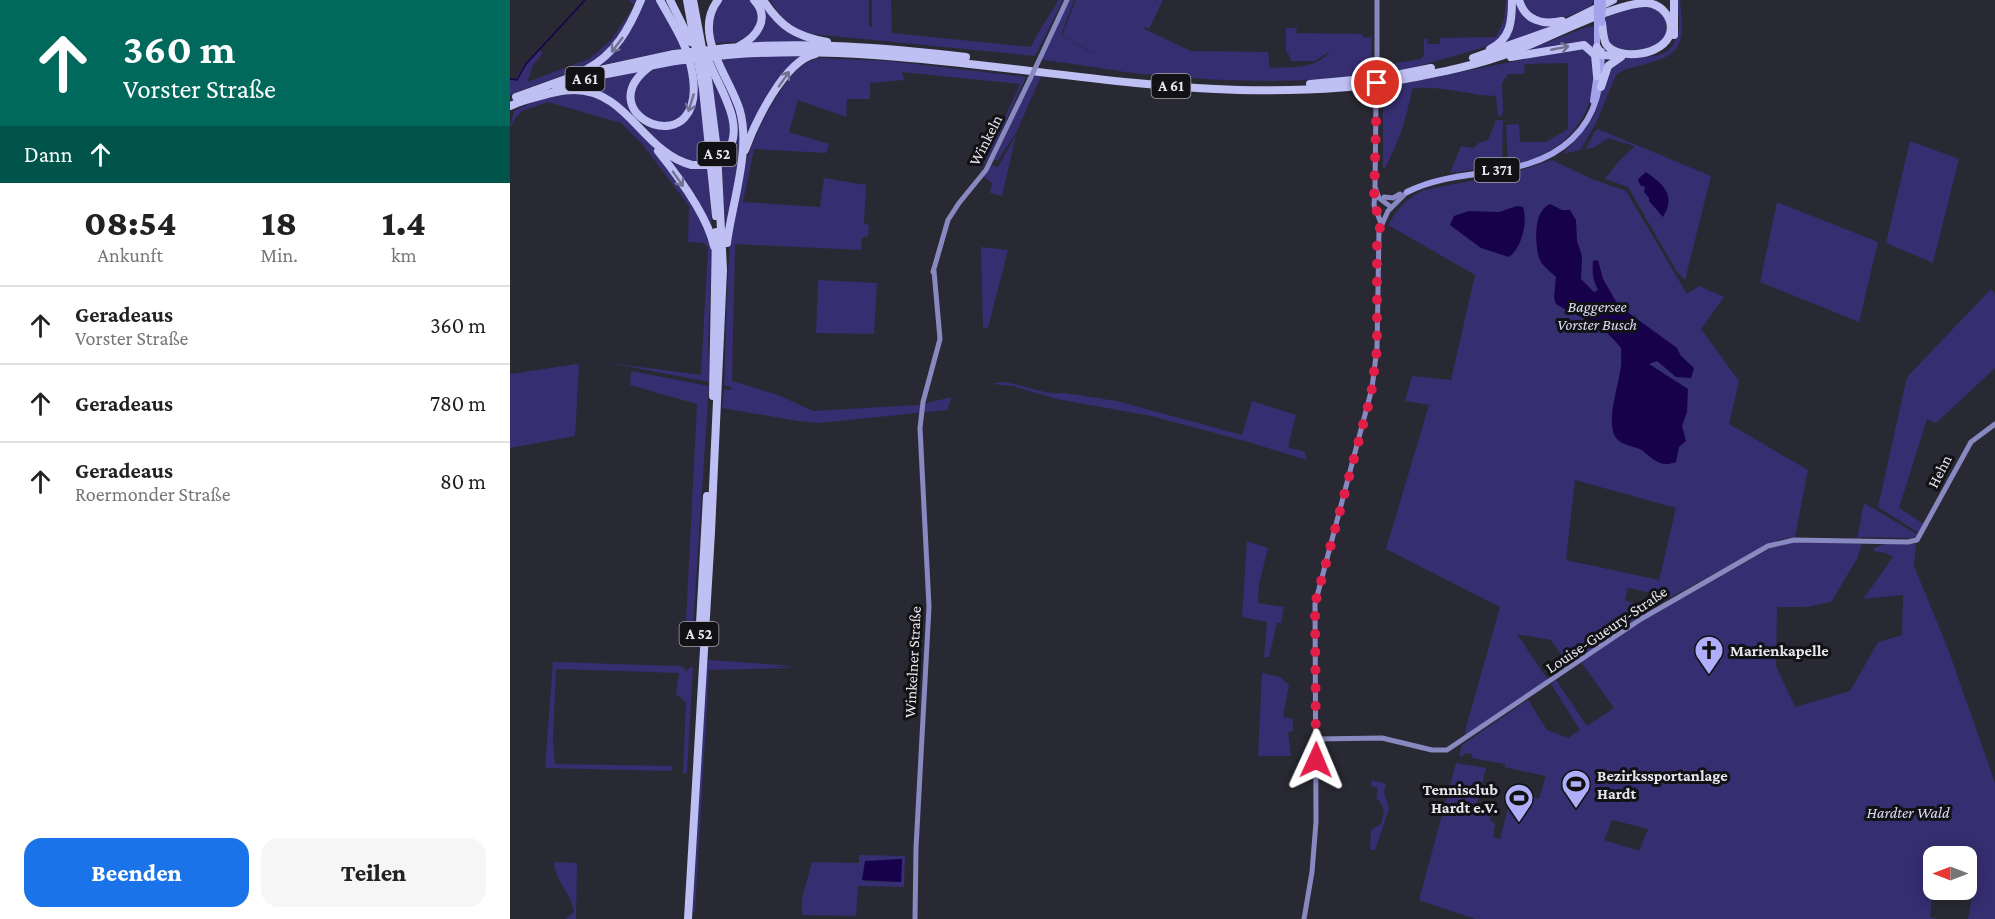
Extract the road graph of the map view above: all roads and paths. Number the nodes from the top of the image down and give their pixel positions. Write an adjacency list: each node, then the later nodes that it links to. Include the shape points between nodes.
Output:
1 (641, 0): 32 (highway, one-way to 32, via 614,50)
2 (660, 0): 30 (highway, one-way to 30, via 685,47 694,84 690,110 671,126 645,121 632,105 633,84)
3 (670, 0): 31 (highway)
4 (687, 0): 31 (highway, A 52)
5 (693, 0): 21 (highway, A 52)
6 (718, 0): 40 (highway, via 712,11 710,31 718,62 743,122)
7 (754, 0): 23 (highway, via 761,12 760,29 751,39)
8 (763, 0): 22 (highway, via 778,21 795,33)
9 (1067, 0): 49 (street, Winkeln, bridge, via 991,162 948,220 934,269 940,339)
10 (1377, 0): 41 (street, bridge)
11 (1512, 0): 29 (highway, via 1511,24 1504,39)
12 (1519, 0): 18 (highway, via 1529,17 1541,22 1565,20)
13 (1597, 0): 18 (main road, bridge)
14 (1603, 0): 18 (main road, bridge)
15 (1612, 0): 18 (highway, A 61)
16 (1626, 0): 19 (highway, A 61)
17 (1674, 0): 27 (highway, via 1676,27 1668,47 1652,55)
18 (1597, 10): 20 (main road, L 371, bridge); 29 (highway, A 61, via 1527,40)
19 (1586, 22): 20 (highway, via 1645,3 1664,11 1671,28 1659,49 1624,53 1608,47); 26 (highway, A 61)
20 (1601, 25): 24 (main road, L 371)
21 (701, 39): 38 (highway, bridge, via 733,121 734,136 726,154 710,165 692,165 668,155); 48 (highway, A 52, via 717,150)
22 (848, 46): 23 (highway, A 61); 29 (highway, A 61, via 1221,84 1349,81)
23 (730, 50): 25 (highway, A 61); 28 (highway, A 61, bridge)
24 (1600, 51): 27 (highway); 33 (main road, L 371); 34 (main road, L 371)
25 (824, 52): 26 (highway, A 61, via 960,62 1130,83 1260,91 1384,83); 40 (highway, one-way to 25, via 752,132 786,75 804,57)
26 (1502, 56): 33 (highway, one-way to 33, via 1584,45 1595,55)
27 (1624, 56): 34 (highway, via 1612,62)
28 (675, 57): 30 (highway, A 61); 32 (highway, A 61)
29 (1462, 60)
30 (652, 65): 36 (highway, A 61, via 596,76)
31 (699, 65): 47 (highway, A 52, via 713,174)
32 (577, 75): 35 (highway, A 61)
33 (1597, 76): 39 (main road, L 371, via 1590,111)
34 (1600, 87): 39 (main road, L 371, via 1593,112)
35 (510, 100)
36 (520, 102): 37 (highway, A 61); 38 (highway, via 563,91 595,93 620,107)
37 (510, 106)
38 (643, 132): 47 (highway, one-way to 47, via 699,212 712,238)
39 (1576, 135): 43 (main road, L 371, via 1541,160 1437,180)
40 (740, 168): 48 (highway)
41 (1375, 174): 42 (street); 44 (street)
42 (1375, 187): 45 (street, via 1379,198); 46 (street, via 1374,205)
43 (1407, 192): 44 (street); 45 (street, L 371)
44 (1384, 197): 45 (street)
45 (1392, 206): 46 (street, L 371)
46 (1381, 226): 52 (street, L 371, via 1372,388 1318,590 1314,622)
47 (716, 259): 53 (highway, A 52, via 712,424)
48 (723, 270): 54 (highway, A 52)
49 (922, 407): 55 (street, Winkelner Straße, via 920,438 929,607)
50 (1995, 424): 51 (street, Hehn, via 1971,442)
51 (1917, 540): 52 (street, Louise-Gueury-Straße, via 1794,540 1768,546 1641,619 1447,750 1382,738)
52 (1317, 739): 56 (street, L 371, via 1315,842)
53 (683, 919)
54 (688, 919)
55 (915, 919)
56 (1304, 919)

